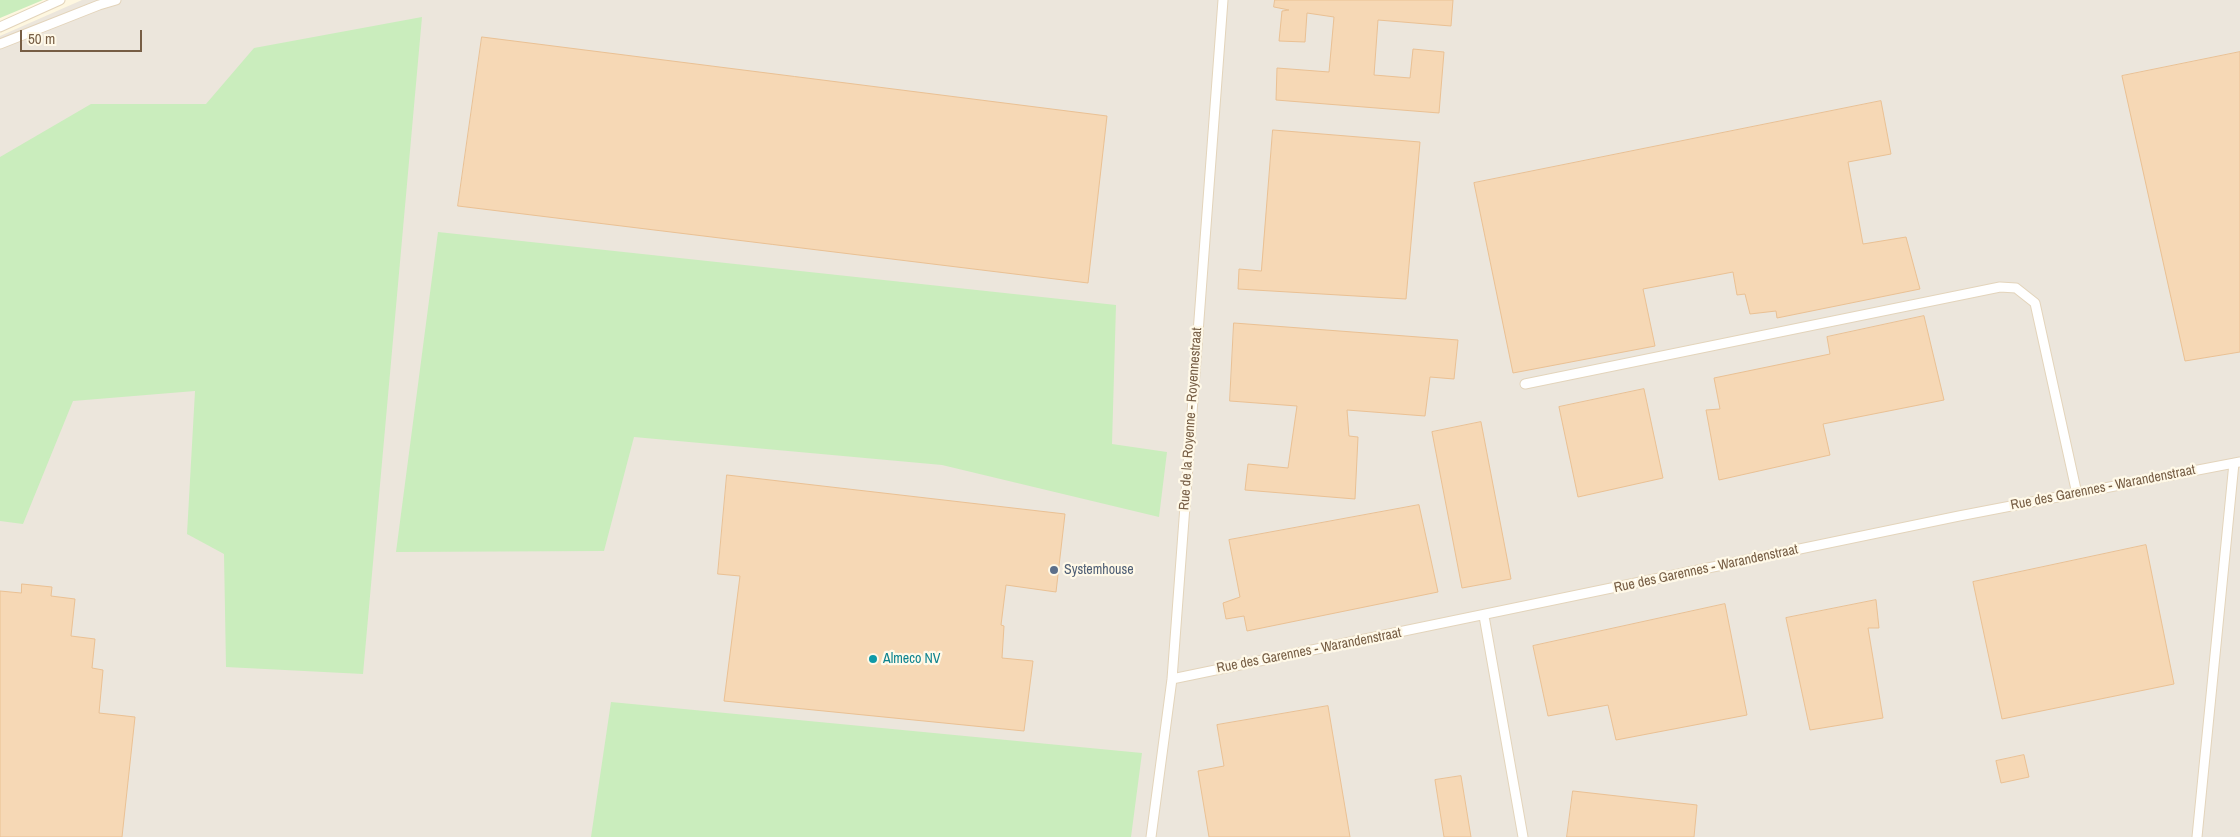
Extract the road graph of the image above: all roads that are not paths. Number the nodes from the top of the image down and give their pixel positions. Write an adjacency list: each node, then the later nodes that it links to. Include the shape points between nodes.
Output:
1 (60, 0): 4 (lane)
2 (116, 0): 5 (lane)
3 (1222, 0): 10 (lane, Rue de la Royenne - Royennestraat)
4 (0, 27)
5 (0, 44)
6 (1525, 384): 8 (lane, via 2000,287 2016,288 2035,302)
7 (2237, 462): 8 (lane, Rue des Garennes - Warandenstraat); 13 (lane)
8 (2077, 494): 9 (lane, Rue des Garennes - Warandenstraat)
9 (1484, 616): 10 (lane, Rue des Garennes - Warandenstraat); 12 (lane)
10 (1172, 679): 11 (lane, Rue de la Royenne - Royennestraat)
11 (1151, 837)
12 (1523, 837)
13 (2197, 837)

